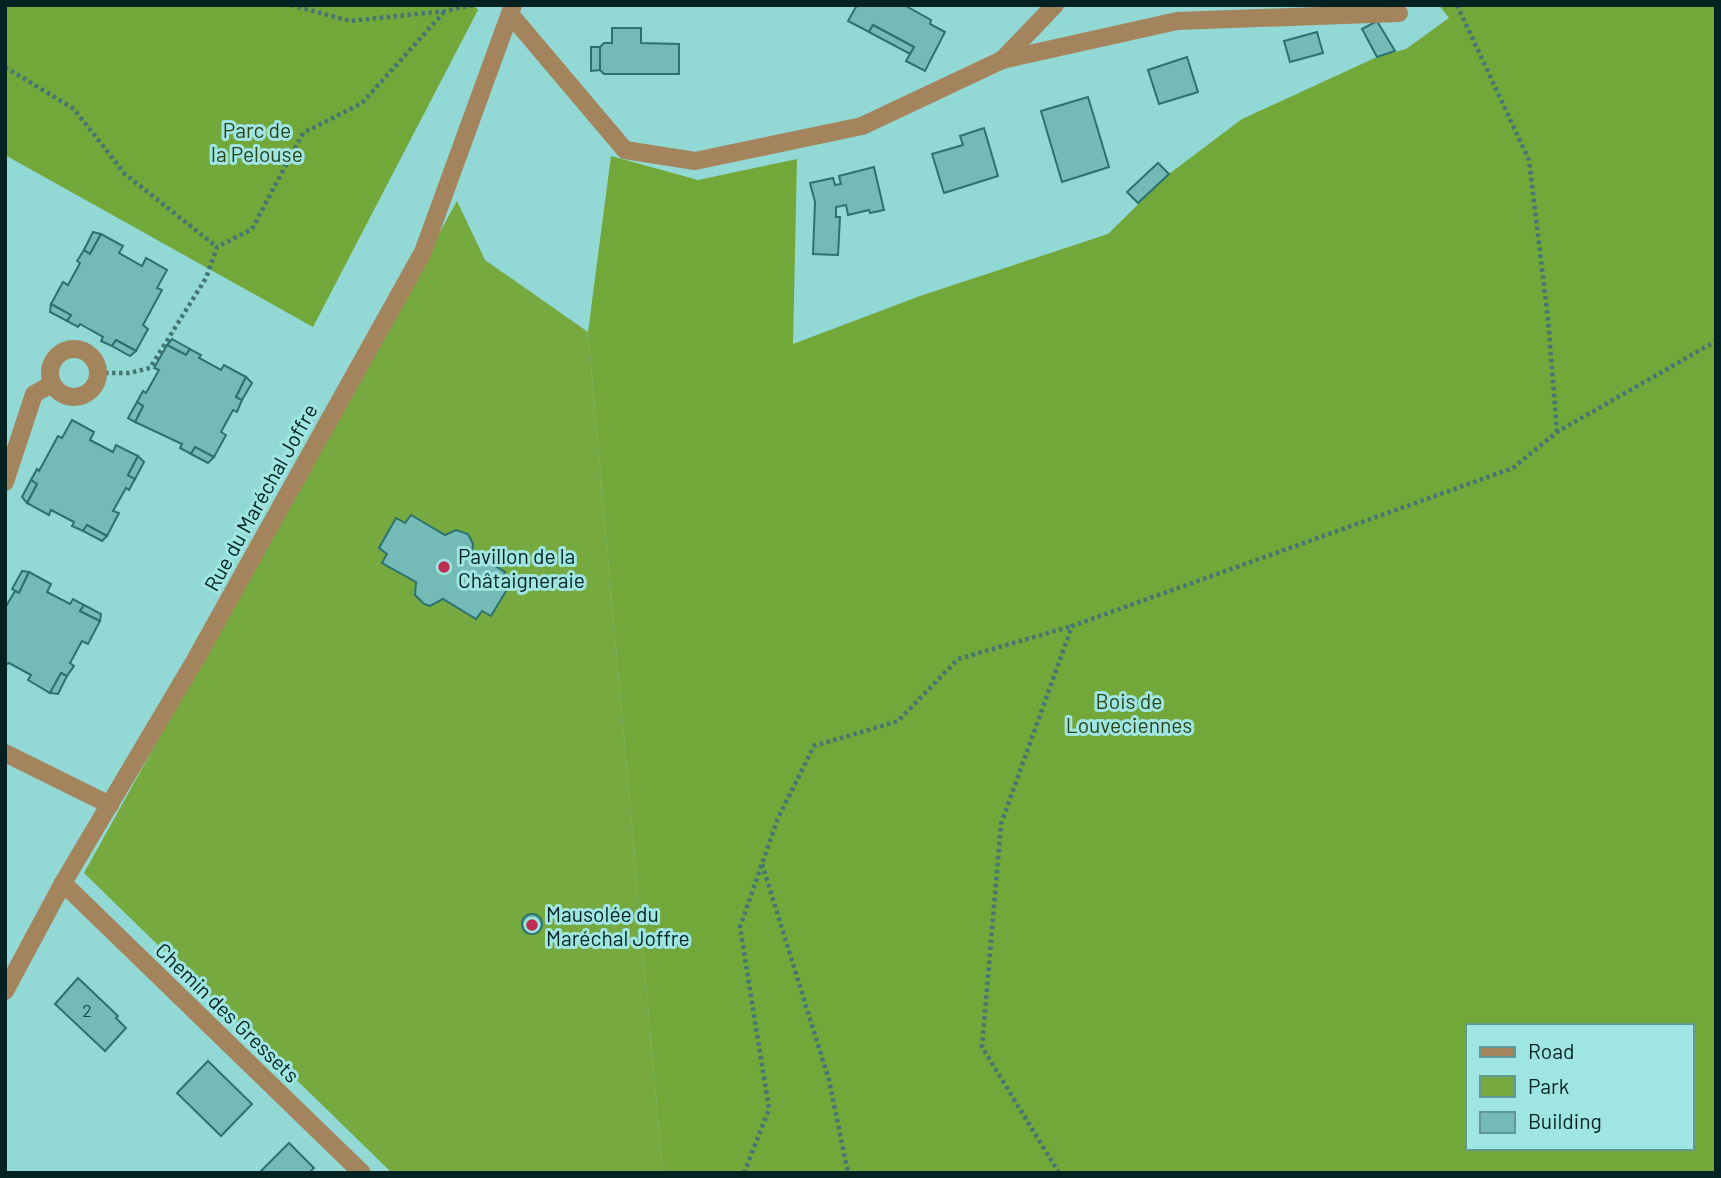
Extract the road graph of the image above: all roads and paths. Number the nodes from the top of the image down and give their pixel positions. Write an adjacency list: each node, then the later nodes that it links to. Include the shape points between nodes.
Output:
1 (291, 5): 6 (path, via 350,21)
2 (473, 5): 6 (path)
3 (1055, 5): 8 (street)
4 (1457, 5): 14 (path, via 1529,160)
5 (512, 10): 8 (street, via 625,150 695,161 862,126); 18 (street, Rue du Maréchal Joffre, via 423,252)
6 (444, 11): 10 (path, via 362,103 303,133 252,229)
7 (1399, 13): 8 (street, via 1177,21)
8 (1002, 61)
9 (5, 67): 10 (path, via 74,109 125,174)
10 (217, 247): 12 (path, via 206,278 150,368)
11 (1716, 341): 14 (path)
12 (98, 373): 13 (street, via 96,383 80,397 59,393); 13 (street, via 88,354 68,350 51,364)
13 (52, 384): 15 (street, via 34,394)
14 (1557, 432): 16 (path, via 1513,468)
15 (5, 482)
16 (1072, 626): 19 (path, via 958,659 898,721 814,746 778,818); 25 (path, via 1001,824 982,1047)
17 (5, 753): 18 (street)
18 (110, 805): 20 (street, Rue du Maréchal Joffre)
19 (762, 864): 23 (path, via 740,927 769,1109); 24 (path, via 829,1080)
20 (63, 883): 21 (street, Rue du Maréchal Joffre); 22 (street, Chemin des Gressets)
21 (5, 991)
22 (362, 1173)
23 (744, 1173)
24 (848, 1173)
25 (1059, 1173)

